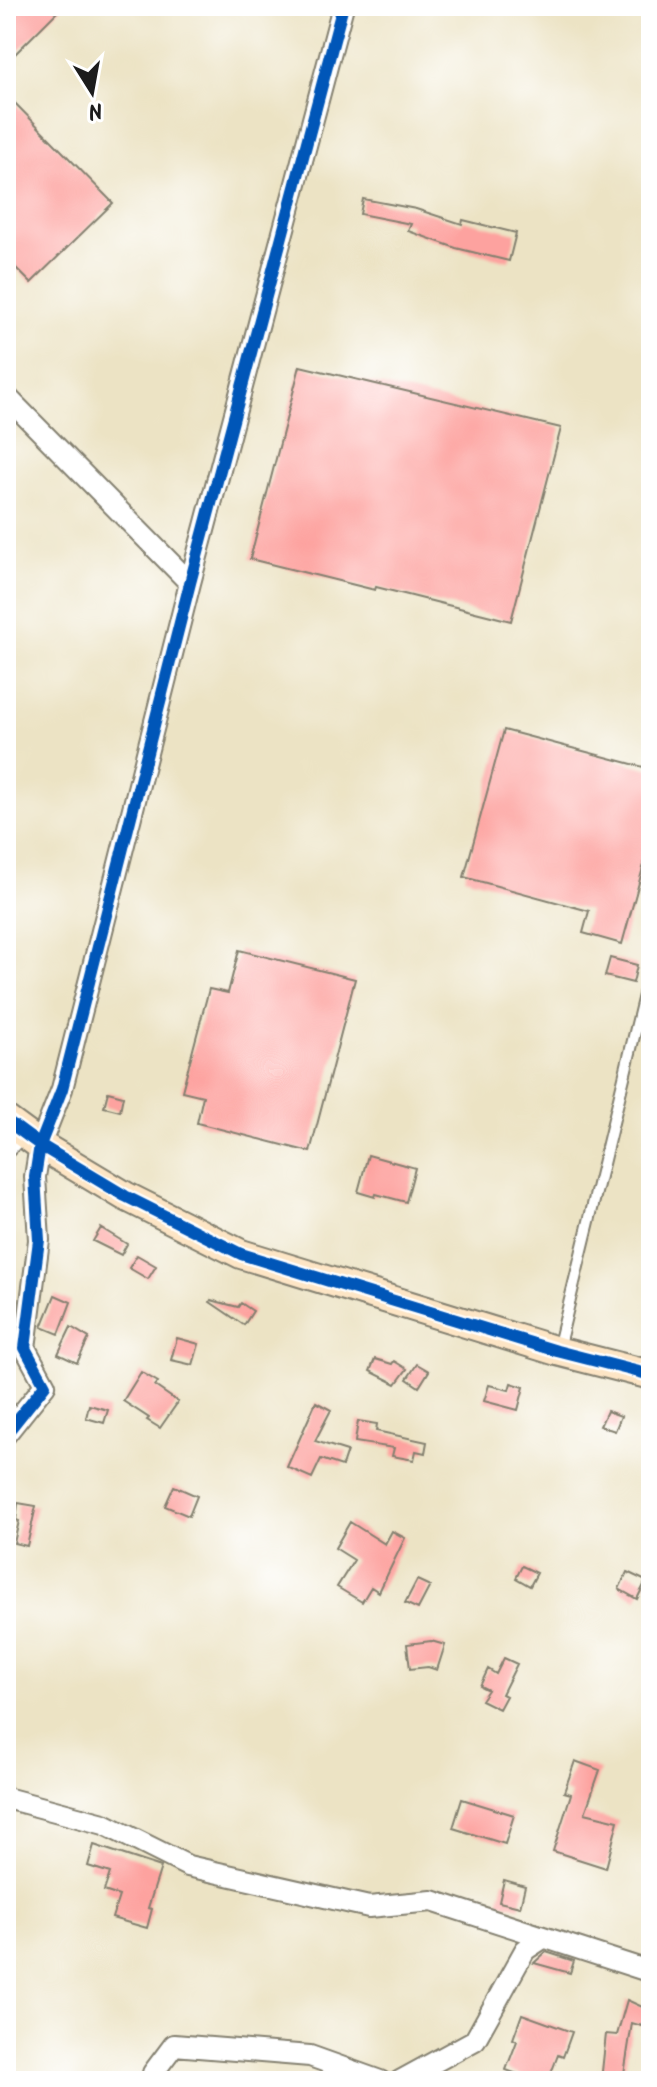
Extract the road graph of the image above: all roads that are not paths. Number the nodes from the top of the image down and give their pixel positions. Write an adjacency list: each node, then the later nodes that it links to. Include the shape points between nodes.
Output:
1 (343, 6): 3 (street)
2 (6, 396): 3 (street)
3 (190, 583): 5 (street, via 62,1089)
4 (645, 991): 6 (lane)
5 (18, 1136): 6 (street, via 241,1254); 8 (street, via 35,1177 39,1240 25,1348 45,1385)
6 (557, 1351): 7 (street)
7 (651, 1375)
8 (6, 1434)
9 (6, 1798): 10 (street, via 104,1824 188,1866 369,1907 432,1901)
10 (543, 1938): 11 (street); 14 (street, via 525,1950 475,2040)
11 (651, 1972)
12 (152, 2081): 13 (street, via 174,2045 310,2056)
13 (380, 2081)
14 (400, 2081)

